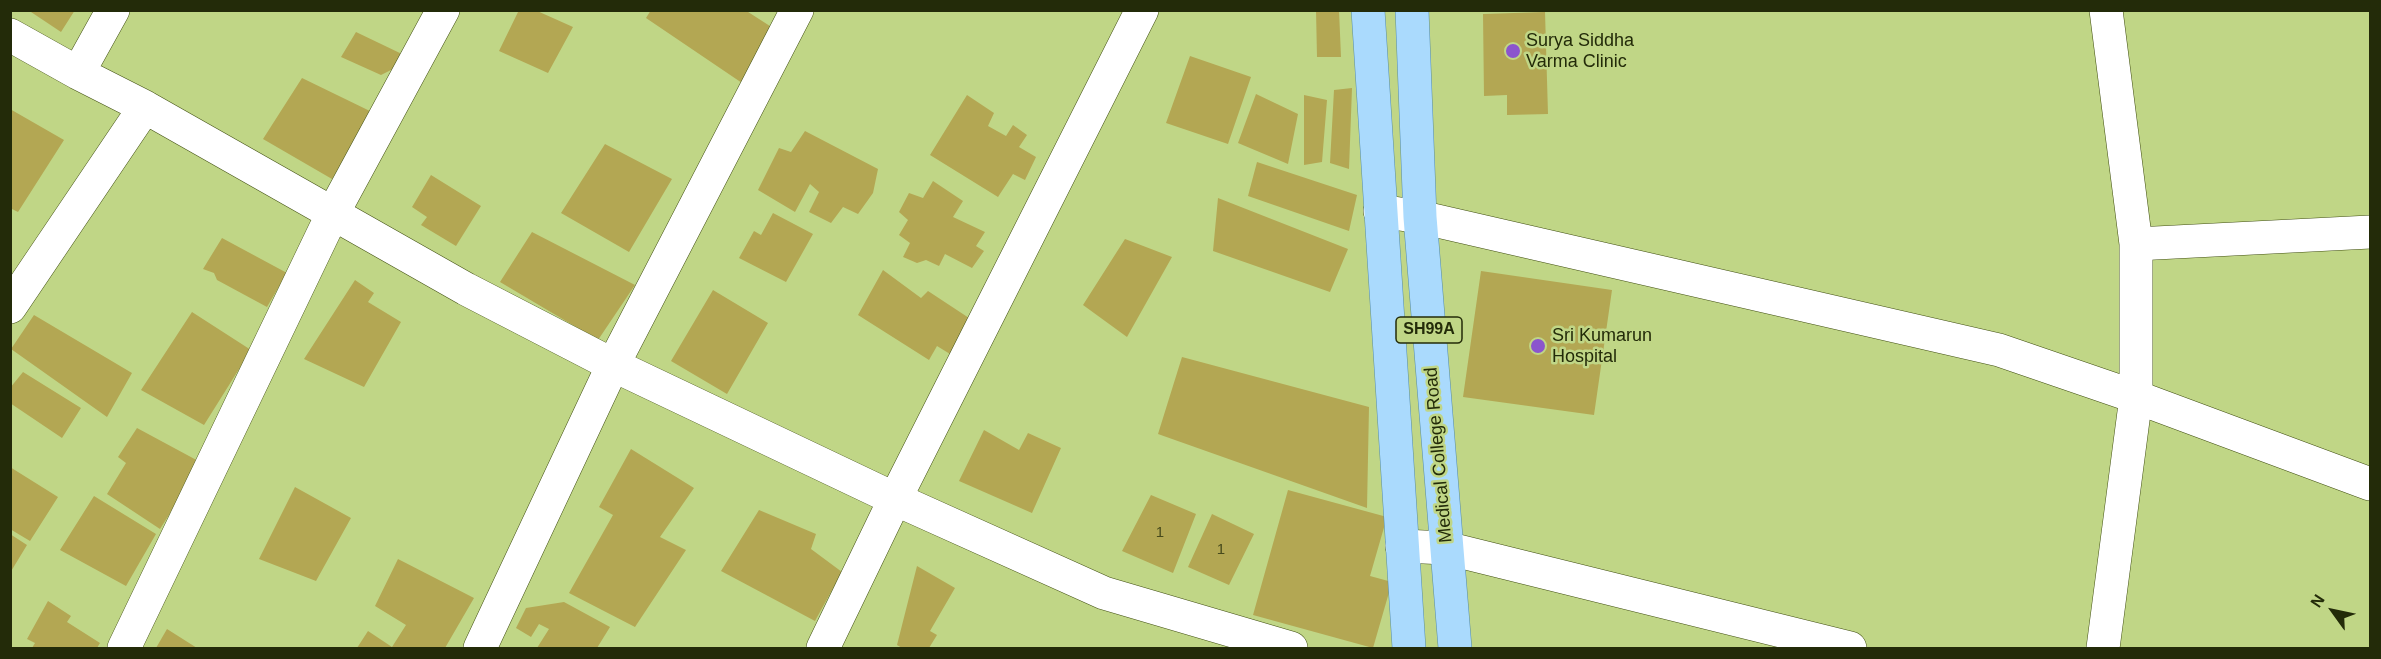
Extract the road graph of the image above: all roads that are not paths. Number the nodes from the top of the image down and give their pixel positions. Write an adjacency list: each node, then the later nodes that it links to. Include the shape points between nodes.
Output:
1 (113, 10): 9 (street)
2 (443, 10): 12 (street)
3 (797, 10): 17 (street)
4 (1142, 10): 20 (street)
5 (1368, 10): 11 (main road, SH99A)
6 (1412, 10): 13 (main road, Medical College Road / SH99A)
7 (2106, 10): 15 (street)
8 (10, 35): 9 (street)
9 (78, 73): 10 (street)
10 (145, 106): 12 (street); 16 (street)
11 (1380, 211): 13 (street); 21 (main road, SH99A)
12 (333, 213): 17 (street, via 466,289); 23 (street)
13 (1420, 217): 18 (street, via 1999,350); 22 (main road, Medical College Road / SH99A)
14 (2370, 232): 15 (street)
15 (2136, 244): 18 (street)
16 (10, 307)
17 (613, 365): 20 (street); 24 (street)
18 (2136, 397): 19 (street); 30 (street)
19 (2370, 484)
20 (895, 498): 25 (street); 26 (street, via 1104,593)
21 (1402, 546): 22 (street); 27 (main road, SH99A)
22 (1446, 548): 28 (main road, Medical College Road / SH99A); 29 (street)
23 (124, 648)
24 (480, 648)
25 (823, 648)
26 (1291, 648)
27 (1409, 648)
28 (1455, 648)
29 (1850, 648)
30 (2103, 648)

